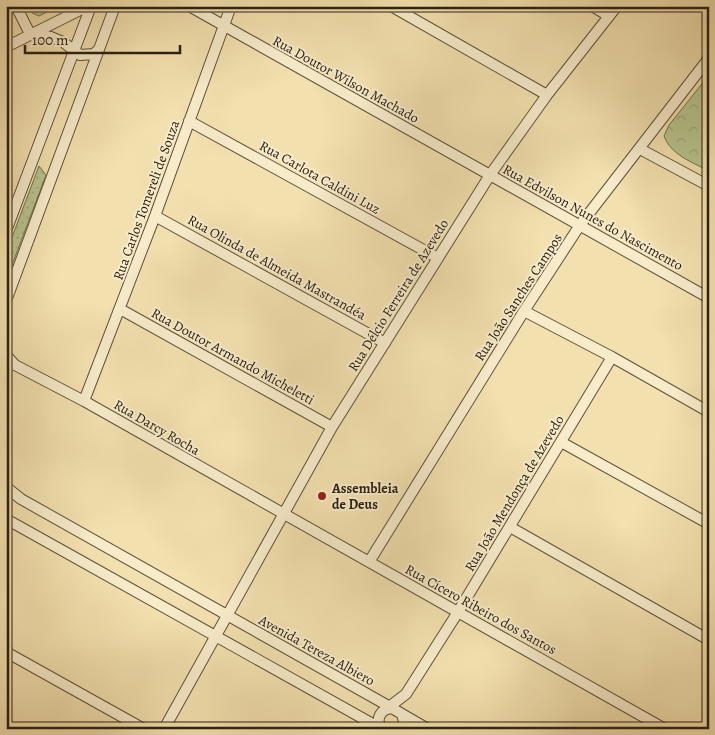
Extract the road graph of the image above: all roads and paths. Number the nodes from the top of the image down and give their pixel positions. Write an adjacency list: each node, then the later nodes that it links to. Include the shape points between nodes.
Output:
1 (16, 6): 11 (street)
2 (89, 6): 11 (street); 14 (street)
3 (115, 6): 13 (street)
4 (189, 6): 10 (street, Rua Doutor Wilson Machado)
5 (231, 6): 10 (street, Rua Carlos Tomereli de Souza)
6 (391, 6): 16 (street)
7 (592, 6): 9 (street)
8 (617, 6): 9 (street, Rua Délcio Ferreira de Azevedo)
9 (609, 16): 16 (street, Rua Délcio Ferreira de Azevedo)
10 (223, 26): 17 (street, Rua Carlos Tomereli de Souza); 19 (street, Rua Doutor Wilson Machado)
11 (30, 34): 12 (street); 14 (street, via 51,36)
12 (6, 46)
13 (99, 49): 14 (street, via 88,56); 26 (street)
14 (74, 52): 23 (street)
15 (709, 58): 18 (street, Rua João Sanches Campos)
16 (547, 95): 19 (street, Rua Délcio Ferreira de Azevedo)
17 (189, 121): 21 (street, Rua Carlos Tomereli de Souza); 24 (street, Rua Carlota Caldini Luz)
18 (640, 149): 20 (street); 22 (street, Rua João Sanches Campos)
19 (490, 175): 22 (street, Rua Edvilson Nunes do Nascimento); 24 (street, Rua Délcio Ferreira de Azevedo)
20 (709, 186)
21 (155, 216): 27 (street, Rua Carlos Tomereli de Souza); 29 (street, Rua Olinda de Almeida Mastrandéa)
22 (580, 225): 25 (street, Rua Edvilson Nunes do Nascimento); 28 (street, Rua João Sanches Campos)
23 (6, 231)
24 (438, 258): 29 (street, Rua Délcio Ferreira de Azevedo)
25 (709, 298)
26 (6, 302)
27 (120, 309): 33 (street, Rua Carlos Tomereli de Souza); 35 (street, Rua Doutor Armando Micheletti)
28 (524, 311): 31 (street); 42 (street, Rua João Sanches Campos)
29 (385, 343): 35 (street, Rua Délcio Ferreira de Azevedo)
30 (6, 355): 32 (street, Rua Darcy Rocha)
31 (612, 357): 34 (street); 36 (street, Rua João Mendonça de Azevedo)
32 (11, 364): 33 (street, Rua Darcy Rocha)
33 (84, 402): 38 (street, Rua Darcy Rocha)
34 (709, 412)
35 (332, 427): 38 (street, Rua Délcio Ferreira de Azevedo)
36 (561, 442): 40 (street); 41 (street, Rua João Mendonça de Azevedo)
37 (6, 487): 44 (street, Avenida Tereza Albiero, via 21,499)
38 (283, 515): 42 (street, Rua Cícero Ribeiro dos Santos); 44 (street, Rua Délcio Ferreira de Azevedo)
39 (6, 519): 45 (street)
40 (709, 524)
41 (510, 527): 43 (street, Rua João Mendonça de Azevedo); 46 (street)
42 (369, 562): 43 (street, Rua Cícero Ribeiro dos Santos)
43 (458, 612): 48 (street, Rua João Mendonça de Azevedo); 55 (street, Rua Cícero Ribeiro dos Santos)
44 (228, 615): 45 (street, Rua Délcio Ferreira de Azevedo); 49 (street, Avenida Tereza Albiero)
45 (216, 636): 52 (street, Rua Délcio Ferreira de Azevedo); 53 (street)
46 (709, 640)
47 (6, 652): 51 (street)
48 (406, 694): 49 (street, Rua João Mendonça de Azevedo); 50 (street, Rua João Mendonça de Azevedo)
49 (389, 708): 50 (street, Avenida Tereza Albiero); 53 (street, via 378,719)
50 (403, 720): 54 (street)
51 (144, 729)
52 (164, 729)
53 (380, 729)
54 (428, 729)
55 (665, 729)

